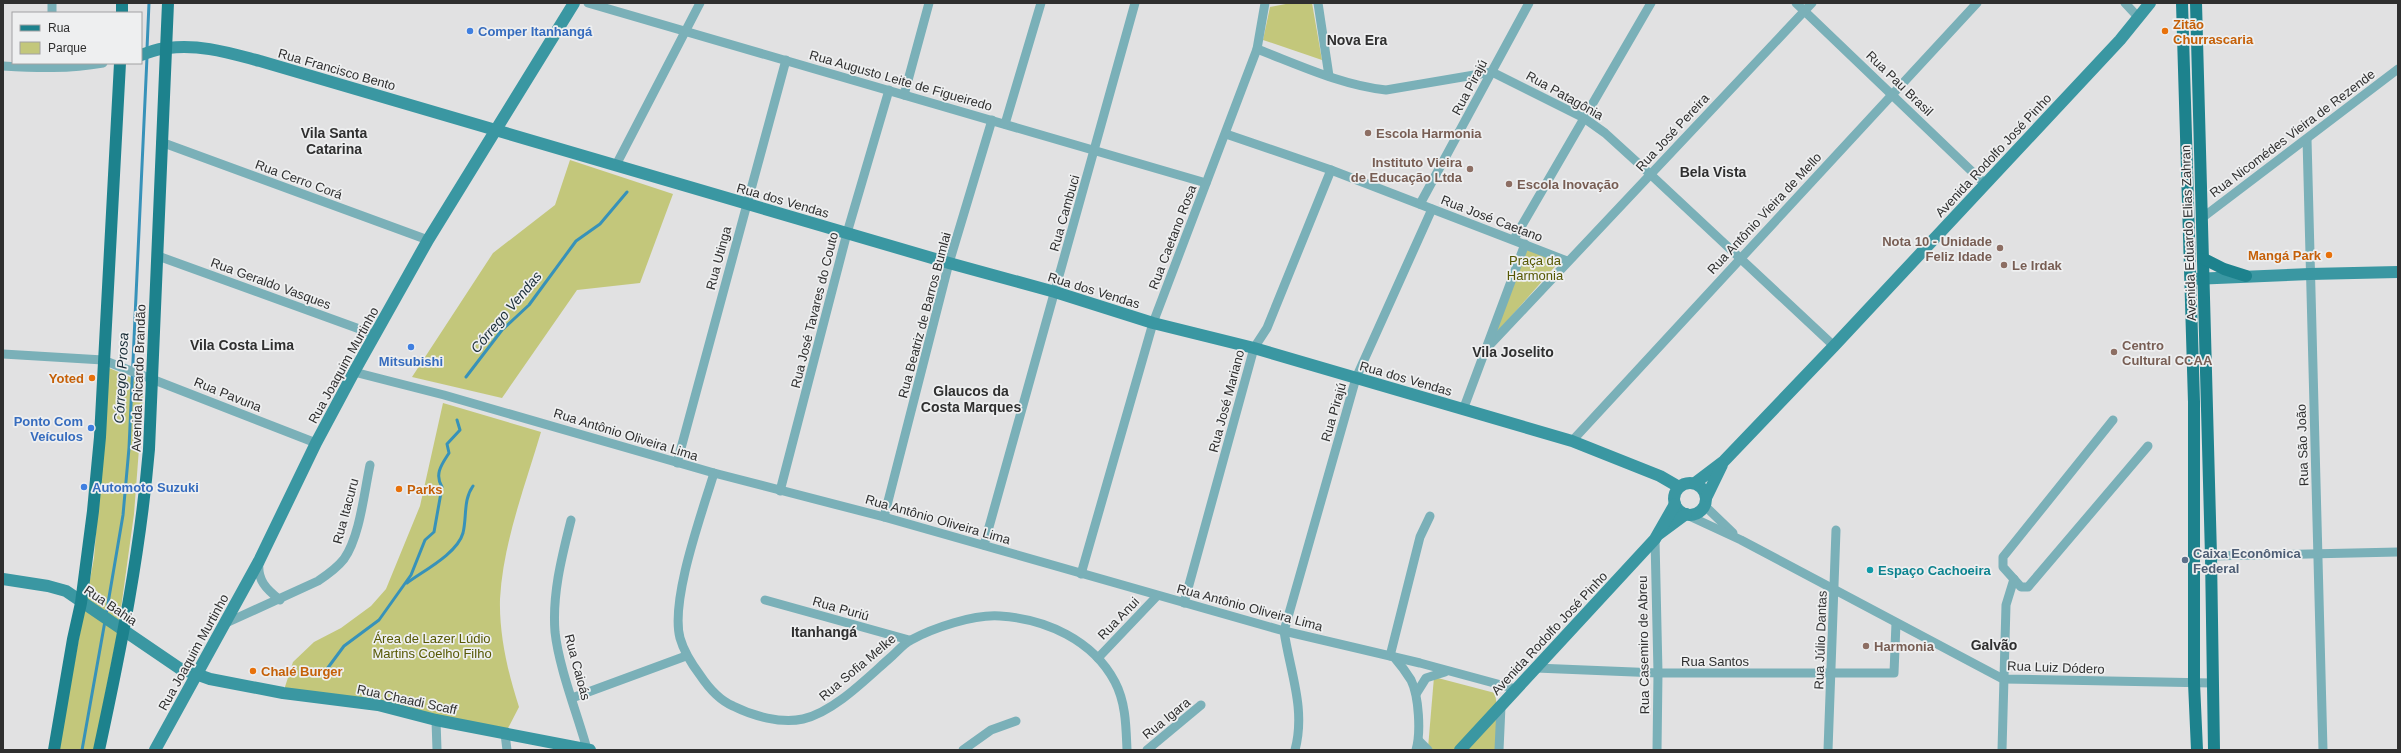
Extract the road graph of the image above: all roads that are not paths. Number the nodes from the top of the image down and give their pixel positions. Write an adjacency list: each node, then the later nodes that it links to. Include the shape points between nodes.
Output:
1 (168, 3): 22 (main road, Avenida Ricardo Brandão)
2 (574, 3): 39 (street, Rua Joaquim Murtinho)
3 (588, 3): 21 (street, Rua Augusto Leite de Figueiredo)
4 (700, 3): 21 (street)
5 (929, 3): 35 (street)
6 (1041, 3): 38 (street)
7 (1135, 3): 43 (street, Rua Cambuci)
8 (1265, 3): 23 (street, Rua Caetano Rosa)
9 (1318, 3): 32 (street)
10 (1529, 3): 31 (street, Rua Pirajú)
11 (1651, 3): 36 (street)
12 (1796, 3): 19 (street, Rua Pau Brasil)
13 (1812, 3): 19 (street, Rua José Pereira)
14 (1977, 3): 34 (street, Rua Antônio Vieira de Mello)
15 (2125, 3): 20 (street)
16 (2182, 3): 65 (main road, Avenida Eduardo Elias Zahran)
17 (2196, 3): 52 (main road, Avenida Eduardo Elias Zahran)
18 (2150, 4): 20 (street, Avenida Rodolfo José Pinho)
19 (1804, 11): 34 (street, Rua Pau Brasil); 46 (street, Rua José Pereira)
20 (2138, 17): 48 (street, Avenida Rodolfo José Pinho, via 2120,40)
21 (685, 30): 25 (street, Rua Augusto Leite de Figueiredo); 44 (street)
22 (161, 49): 24 (street, Rua Francisco Bento); 39 (street, Rua Francisco Bento, via 211,48); 42 (main road, Avenida Ricardo Brandão)
23 (1257, 49): 32 (street); 40 (street, Rua Caetano Rosa)
24 (142, 55)
25 (786, 60): 33 (street, Rua Augusto Leite de Figueiredo); 49 (street, Rua Utinga)
26 (84, 64): 29 (street)
27 (120, 64): 74 (main road)
28 (3, 66): 29 (street)
29 (47, 66)
30 (2398, 69): 41 (street, Rua Nicomédes Vieira de Rezende)
31 (1492, 72): 32 (street, via 1386,90 1369,88); 36 (street, Rua Patagônia); 50 (street, Rua Pirajú)
32 (1329, 76)
33 (889, 90): 35 (street, Rua Augusto Leite de Figueiredo); 53 (street, Rua José Tavares do Couto)
34 (1892, 93): 48 (street, Rua Pau Brasil); 58 (street, Rua Antônio Vieira de Mello)
35 (904, 95): 37 (street, Rua Augusto Leite de Figueiredo)
36 (1584, 118): 46 (street, Rua Patagônia); 54 (street)
37 (992, 120): 38 (street, Rua Augusto Leite de Figueiredo); 61 (street, Rua Beatriz de Barros Bumlai)
38 (1005, 124): 43 (street, Rua Augusto Leite de Figueiredo)
39 (497, 131): 44 (street, Rua dos Vendas); 55 (street, Rua Joaquim Murtinho)
40 (1226, 134): 45 (street, Rua José Caetano); 47 (street, Rua Caetano Rosa)
41 (2306, 139): 52 (street, Rua Nicomédes Vieira de Rezende); 63 (street, Rua São João)
42 (161, 142): 55 (street, Rua Cerro Corá); 57 (main road, Avenida Ricardo Brandão)
43 (1094, 151): 47 (street, Rua Augusto Leite de Figueiredo); 67 (street, Rua Cambuci)
44 (616, 165): 49 (street, Rua dos Vendas)
45 (1331, 170): 50 (street, Rua José Caetano); 71 (street, Rua José Mariano, via 1267,328)
46 (1650, 174): 58 (street, Rua Patagônia); 60 (street, Rua José Pereira)
47 (1206, 183): 68 (street, Rua Caetano Rosa)
48 (1985, 184): 70 (street, Avenida Rodolfo José Pinho)
49 (746, 204): 53 (street, Rua dos Vendas); 84 (street, Rua Utinga)
50 (1420, 204): 51 (street, Rua José Caetano)
51 (1432, 208): 54 (street, Rua José Caetano); 77 (street, Rua Pirajú)
52 (2202, 218): 59 (main road, Avenida Eduardo Elias Zahran)
53 (847, 233): 61 (street, Rua dos Vendas); 89 (street, Rua José Tavares do Couto)
54 (1514, 239): 56 (street, Rua José Caetano)
55 (428, 240): 69 (street, Rua Joaquim Murtinho)
56 (1525, 244): 60 (street, Rua José Caetano); 72 (street)
57 (158, 256): 69 (street, Rua Geraldo Vasques); 76 (main road, Avenida Ricardo Brandão)
58 (1740, 259): 70 (street, Rua Patagônia); 80 (street, Rua Antônio Vieira de Mello)
59 (2204, 259): 64 (main road); 66 (main road, Avenida Eduardo Elias Zahran)
60 (1567, 261): 72 (street, Rua José Pereira)
61 (949, 263): 67 (street, Rua dos Vendas); 94 (street, Rua Beatriz de Barros Bumlai)
62 (2398, 272): 63 (street)
63 (2310, 274): 64 (street); 101 (street, Rua São João)
64 (2246, 276): 66 (street)
65 (2190, 280): 66 (street); 127 (main road, Avenida Eduardo Elias Zahran, via 2194,402)
66 (2204, 280): 102 (main road, Avenida Eduardo Elias Zahran)
67 (1055, 292): 68 (street, Rua dos Vendas); 99 (street, Rua Cambuci)
68 (1153, 323): 71 (street, Rua dos Vendas); 104 (street, Rua Caetano Rosa)
69 (376, 335): 75 (street, Rua Joaquim Murtinho)
70 (1834, 346): 83 (street, Avenida Rodolfo José Pinho)
71 (1254, 348): 77 (street, Rua dos Vendas); 111 (street, Rua José Mariano)
72 (1486, 349): 78 (street)
73 (3, 354): 74 (street, Rua Pavuna)
74 (107, 361): 76 (street, Rua Pavuna); 112 (main road)
75 (354, 372): 81 (street, Rua Joaquim Murtinho); 84 (street, Rua Antônio Oliveira Lima, via 543,422)
76 (146, 376): 81 (street, Rua Pavuna); 115 (main road, Avenida Ricardo Brandão, via 149,449 143,517)
77 (1356, 378): 78 (street, Rua dos Vendas); 116 (street, Rua Pirajú)
78 (1464, 410): 80 (street, Rua dos Vendas)
79 (2113, 420): 106 (street, via 2003,557 2003,567)
80 (1572, 441): 88 (street, Rua dos Vendas, via 1660,476)
81 (316, 443): 103 (street, Rua Joaquim Murtinho)
82 (2148, 446): 106 (street, via 2028,587 2021,587)
83 (1724, 461): 87 (street); 90 (street)
84 (677, 463): 86 (street, Rua Antônio Oliveira Lima)
85 (370, 465): 109 (street, Rua Itacuru, via 352,544 344,559 318,581)
86 (714, 473): 89 (street, Rua Antônio Oliveira Lima); 118 (street, Rua Sofia Melke, via 679,598 679,636)
87 (1695, 483): 88 (street, via 1686,483); 90 (street, via 1702,487)
88 (1679, 487): 91 (street)
89 (780, 491): 94 (street, Rua Antônio Oliveira Lima)
90 (1706, 501): 92 (street, via 1697,514); 98 (street, Rua Luiz Dódero, via 1714,516)
91 (1675, 504): 92 (street, via 1680,512); 97 (street)
92 (1687, 515): 97 (street); 98 (street, Rua Luiz Dódero)
93 (1430, 516): 119 (street, via 1420,537)
94 (884, 517): 99 (street, Rua Antônio Oliveira Lima)
95 (570, 520): 131 (street, Rua Caioás, via 556,590 555,632)
96 (1836, 530): 107 (street, Rua Júlio Dantas)
97 (1656, 537): 121 (street, Avenida Rodolfo José Pinho); 123 (street, Rua Casemiro de Abreu)
98 (1741, 540): 107 (street, Rua Luiz Dódero)
99 (984, 545): 104 (street, Rua Antônio Oliveira Lima)
100 (2398, 552): 101 (street)
101 (2318, 554): 102 (street); 157 (street, Rua São João)
102 (2211, 556): 128 (main road, Avenida Eduardo Elias Zahran)
103 (259, 561): 109 (street, via 258,570 263,584); 113 (street, Rua Joaquim Murtinho)
104 (1081, 574): 108 (street, Rua Antônio Oliveira Lima)
105 (3, 579): 112 (street, Rua Bahia, via 66,591)
106 (2014, 579): 126 (street, via 2006,605)
107 (1835, 589): 114 (street, Rua Luiz Dódero); 125 (street, Rua Júlio Dantas)
108 (1157, 596): 111 (street, Rua Antônio Oliveira Lima); 120 (street, Rua Anui)
109 (280, 600): 113 (street, Rua Itacuru)
110 (765, 600): 117 (street, Rua Puriú)
111 (1184, 602): 116 (street, Rua Antônio Oliveira Lima)
112 (84, 605): 115 (street, Rua Bahia); 138 (main road, via 73,639)
113 (226, 623): 124 (street, Rua Joaquim Murtinho)
114 (1896, 623): 125 (street, Rua Santos, via 1894,674); 126 (street, Rua Luiz Dódero)
115 (120, 629): 124 (street, Rua Bahia, via 179,668); 139 (main road, Avenida Ricardo Brandão)
116 (1284, 631): 119 (street, Rua Antônio Oliveira Lima); 147 (street, via 1289,666 1298,690 1300,714)
117 (909, 640): 118 (street, Rua Sofia Melke, via 856,688 823,712 802,720 777,720 756,715 727,703 708,687); 120 (street, Rua Sofia Melke, via 954,623 999,616 1055,629 1081,643)
118 (686, 656): 131 (street)
119 (1392, 657): 122 (street, Rua Antônio Oliveira Lima); 130 (street, via 1411,680)
120 (1098, 658): 145 (street, Rua Sofia Melke, via 1115,682 1123,702)
121 (1536, 668): 123 (street, Rua Santos); 129 (street, Avenida Rodolfo José Pinho)
122 (1448, 671): 129 (street, Rua Antônio Oliveira Lima); 130 (street, via 1426,678)
123 (1658, 673): 125 (street, Rua Santos); 152 (street, Rua Casemiro de Abreu)
124 (195, 674): 134 (street, Rua Chaadi Scaff, via 283,693 378,705); 140 (street, Rua Joaquim Murtinho)
125 (1832, 674): 153 (street, Rua Júlio Dantas)
126 (2003, 679): 127 (street, Rua Luiz Dódero); 154 (street)
127 (2194, 683): 128 (street, Rua Luiz Dódero); 155 (main road, Avenida Eduardo Elias Zahran)
128 (2212, 683): 156 (main road, Avenida Eduardo Elias Zahran)
129 (1516, 689): 133 (street, Avenida Rodolfo José Pinho)
130 (1416, 694): 137 (street)
131 (572, 698): 143 (street, Rua Caioás)
132 (1201, 706): 146 (street, Rua Igara)
133 (1501, 706): 150 (street, Avenida Rodolfo José Pinho); 151 (street)
134 (436, 720): 136 (street, Rua Chaadi Scaff); 141 (street)
135 (1016, 721): 144 (street, via 991,730)
136 (506, 734): 142 (street); 143 (street, Rua Chaadi Scaff)
137 (1419, 741): 148 (street); 149 (street)
138 (54, 750)
139 (99, 750)
140 (155, 750)
141 (437, 750)
142 (507, 750)
143 (589, 750)
144 (963, 750)
145 (1127, 750)
146 (1147, 750)
147 (1295, 750)
148 (1416, 750)
149 (1428, 750)
150 (1460, 750)
151 (1499, 750)
152 (1656, 750)
153 (1828, 750)
154 (2002, 750)
155 (2196, 750)
156 (2214, 750)
157 (2323, 750)

